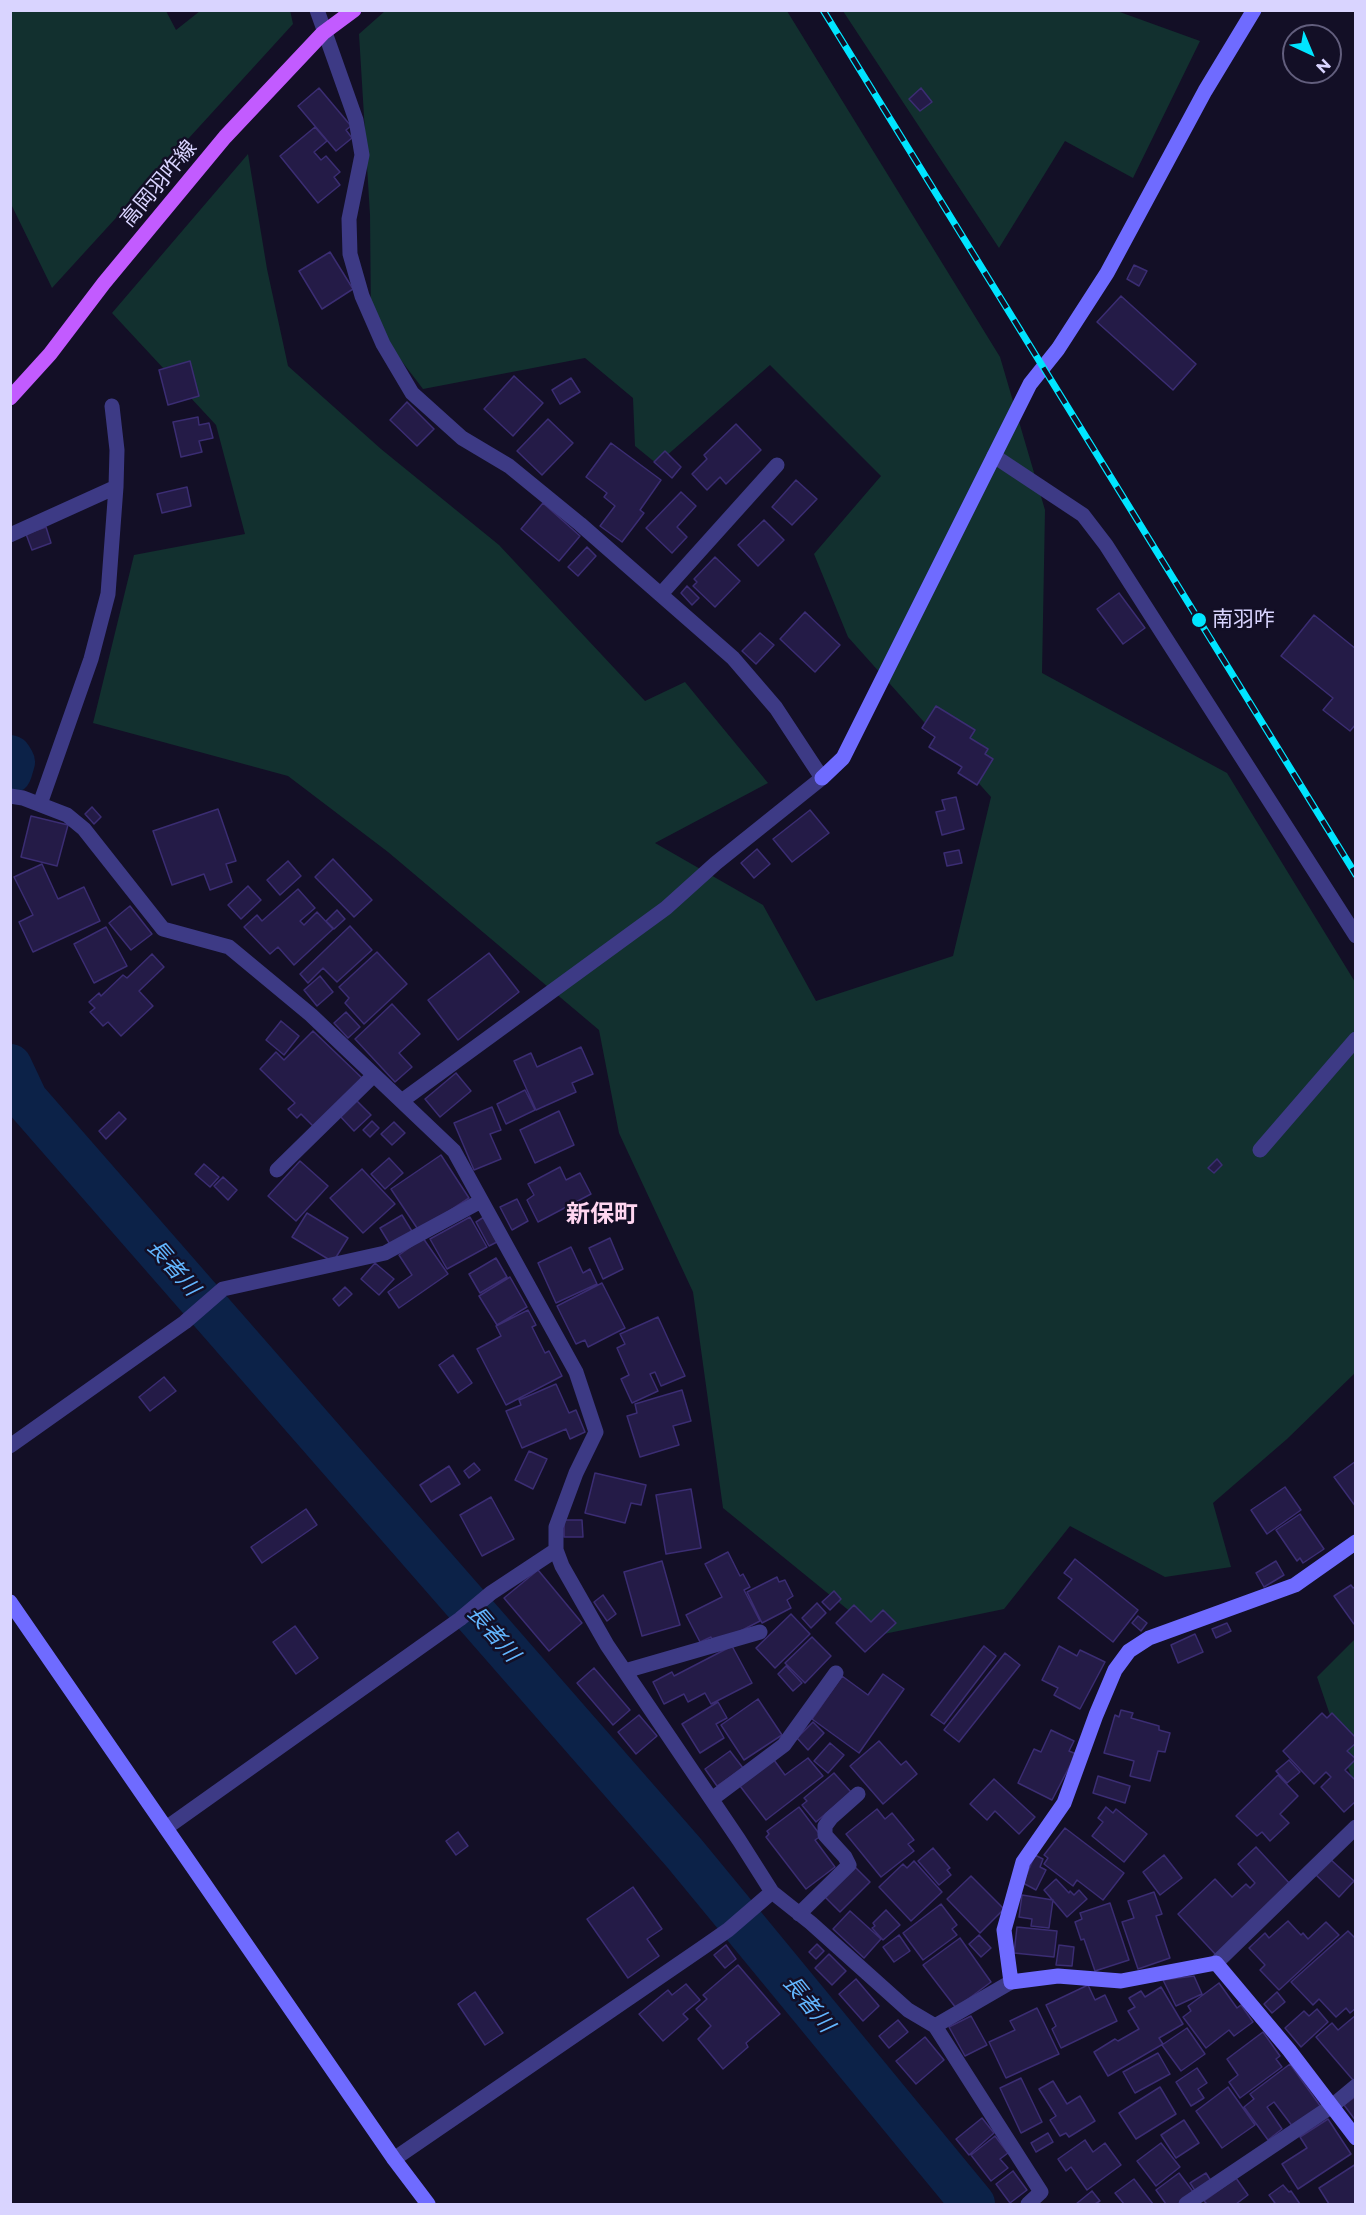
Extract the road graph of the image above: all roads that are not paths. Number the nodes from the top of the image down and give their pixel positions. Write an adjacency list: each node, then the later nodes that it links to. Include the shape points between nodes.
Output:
1 (317, 10): 4 (street)
2 (354, 10): 4 (main road, 高岡羽咋線)
3 (1254, 10): 7 (street, via 1205,91 1107,273 1058,349 1030,384)
4 (323, 33): 5 (main road, 高岡羽咋線, via 225,137); 11 (street, via 356,120 362,155 349,219 350,254 366,306 412,393 462,438 509,466)
5 (10, 398)
6 (112, 406): 9 (street)
7 (994, 456): 12 (street, via 843,758); 15 (street, via 1083,515 1106,545)
8 (777, 465): 11 (street)
9 (116, 487): 10 (street); 14 (street, via 108,594 91,659)
10 (10, 535)
11 (661, 594): 12 (street, via 733,658 776,708)
12 (822, 778): 18 (street, via 666,908)
13 (17, 797): 14 (street)
14 (40, 804): 17 (street, via 68,815 84,829 163,929 229,947 311,1015)
15 (1356, 936)
16 (1356, 1040): 19 (street)
17 (374, 1075): 18 (street); 20 (street)
18 (403, 1100): 21 (street, via 454,1151)
19 (1260, 1150)
20 (277, 1170)
21 (481, 1201): 22 (street, via 385,1253 223,1289 185,1322); 24 (street, via 576,1372 596,1432 556,1527)
22 (10, 1446)
23 (1356, 1542): 36 (street, via 1295,1585 1149,1638 1129,1651 1115,1670 1064,1803 1023,1862 1004,1930)
24 (556, 1550): 27 (street); 32 (street)
25 (10, 1602): 32 (street)
26 (760, 1632): 27 (street)
27 (625, 1671): 30 (street)
28 (836, 1673): 30 (street, via 784,1745)
29 (858, 1794): 34 (street, via 825,1827 825,1835 849,1865)
30 (712, 1799): 33 (street)
31 (1356, 1827): 35 (street)
32 (166, 1828): 41 (street)
33 (772, 1892): 34 (street); 41 (street, via 728,1930)
34 (799, 1914): 37 (street, via 908,2010)
35 (1216, 1963): 36 (street, via 1121,1981 1058,1976); 39 (street)
36 (1011, 1982): 37 (street)
37 (936, 2026): 43 (street, via 1041,2192)
38 (1356, 2086): 39 (street)
39 (1332, 2106): 40 (street); 44 (street)
40 (1356, 2138)
41 (394, 2159): 42 (street)
42 (428, 2205)
43 (1028, 2205)
44 (1186, 2205)

